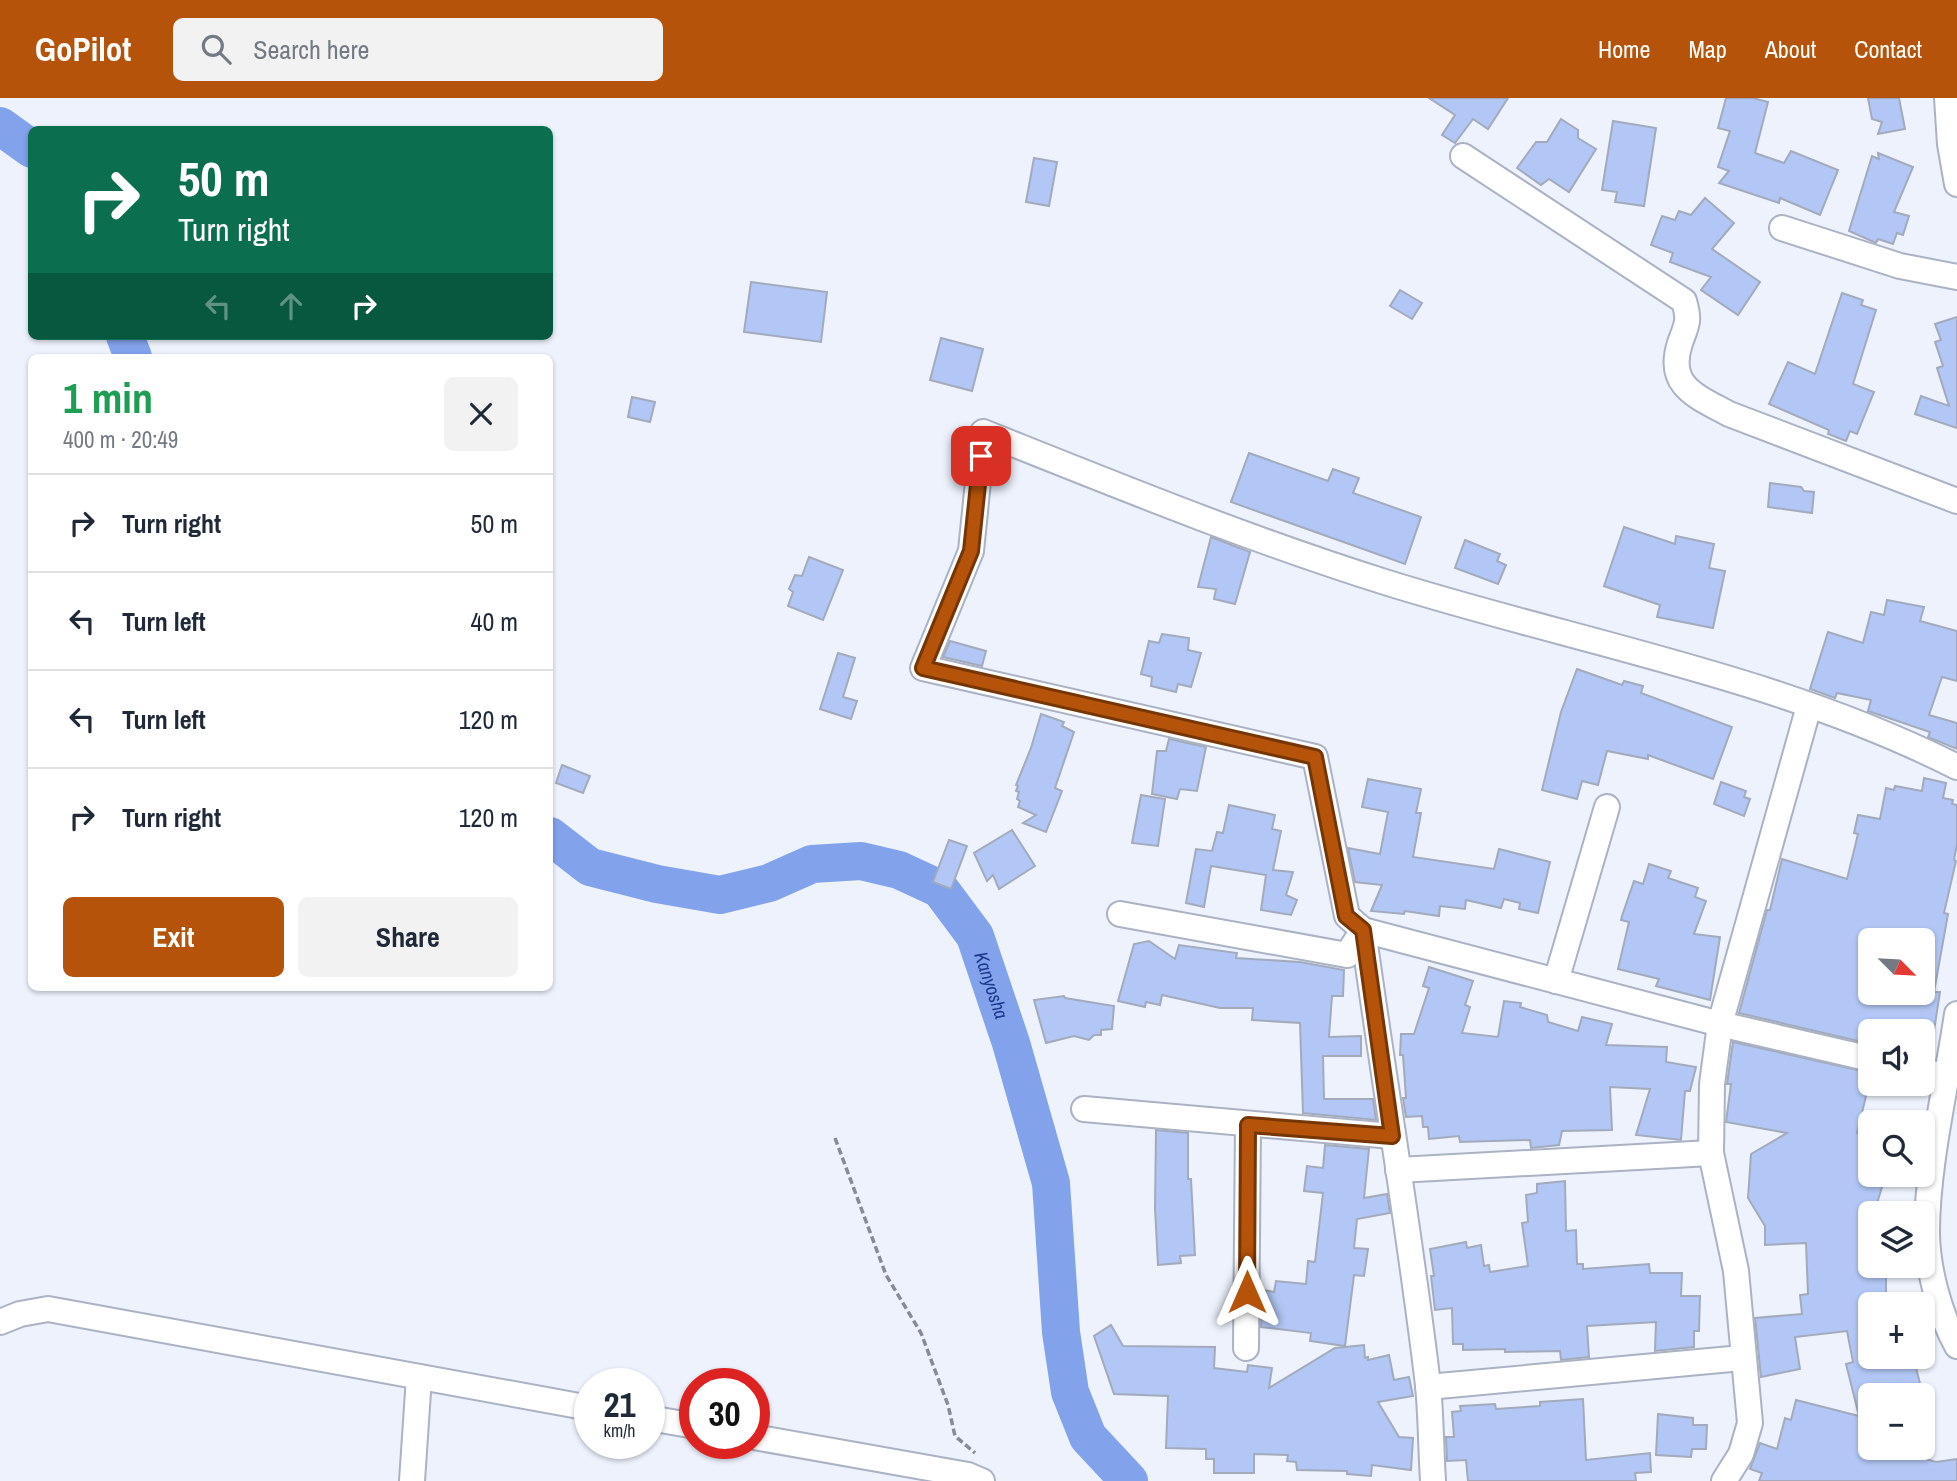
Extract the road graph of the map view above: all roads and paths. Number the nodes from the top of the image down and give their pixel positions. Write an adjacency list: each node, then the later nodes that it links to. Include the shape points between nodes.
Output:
1 (1947, 98): 3 (street)
2 (1463, 156): 6 (street, via 1684,301 1689,317 1675,366 1678,379 1696,396 1729,414)
3 (1957, 184)
4 (1782, 228): 5 (street, via 1900,266)
5 (1957, 277)
6 (1957, 501)
7 (1810, 706): 8 (street, via 1909,743); 11 (street, via 1702,669 1386,582 1199,518 983,432 971,551 923,668 1315,757 1346,916); 14 (street)
8 (1957, 768)
9 (1607, 807): 12 (street)
10 (1120, 914): 11 (street, via 1347,955)
11 (1363, 930): 12 (street); 20 (street)
12 (1556, 981): 14 (street)
13 (1957, 1014): 17 (street)
14 (1720, 1024): 15 (street); 22 (street, via 1712,1084)
15 (1858, 1056)
16 (1935, 1074): 17 (street)
17 (1948, 1077): 25 (street, via 1927,1234 1934,1284)
18 (1084, 1109): 19 (street)
19 (1248, 1125): 20 (street); 26 (street)
20 (1392, 1136): 23 (street)
21 (835, 1138): 32 (path, via 886,1275 921,1333 956,1436)
22 (1711, 1153): 23 (street); 27 (street, via 1736,1271)
23 (1398, 1170): 29 (street)
24 (0, 1322): 28 (street, via 48,1309)
25 (1957, 1346)
26 (1246, 1348)
27 (1742, 1358): 29 (street); 36 (street, via 1749,1423 1741,1454)
28 (419, 1377): 30 (street); 33 (street)
29 (1428, 1387): 35 (street)
30 (574, 1405)
31 (770, 1440): 34 (street)
32 (978, 1455)
33 (412, 1481)
34 (982, 1481)
35 (1433, 1481)
36 (1724, 1481)

